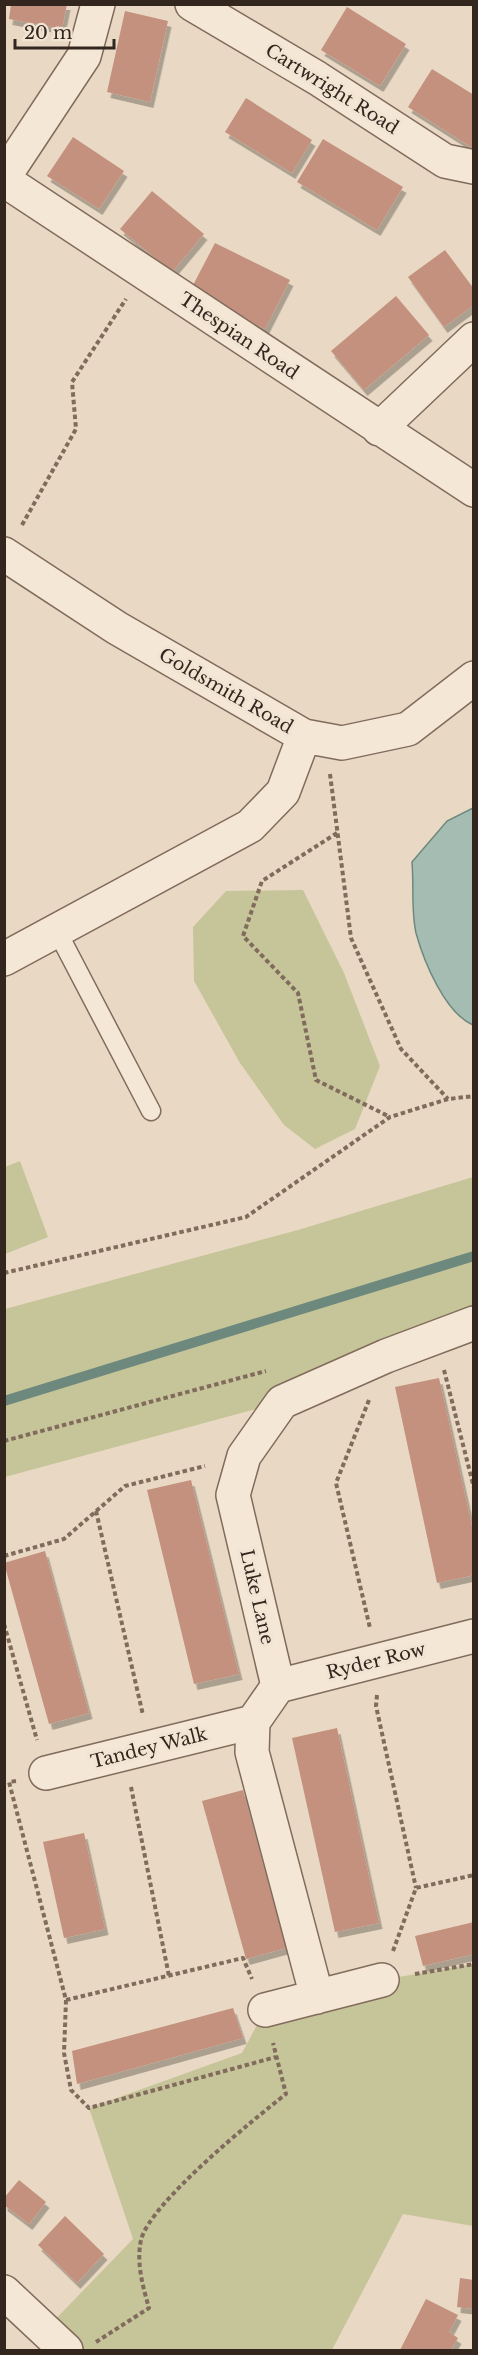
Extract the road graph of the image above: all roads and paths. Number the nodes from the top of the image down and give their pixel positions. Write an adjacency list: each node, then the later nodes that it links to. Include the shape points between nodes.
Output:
1 (98, 4): 4 (street, via 84,56)
2 (192, 4): 3 (street, Cartwright Road, via 446,161)
3 (474, 167)
4 (4, 179): 5 (street, Thespian Road)
5 (143, 273): 7 (street, Thespian Road); 9 (path, via 72,382 76,429)
6 (474, 339): 7 (street)
7 (379, 429): 8 (street, Thespian Road)
8 (474, 490)
9 (5, 554): 11 (street, Goldsmith Road, via 117,628)
10 (474, 678): 12 (street, via 408,729)
11 (304, 736): 12 (street); 14 (street, Goldsmith Road, via 283,792 250,826)
12 (342, 743): 13 (path, via 330,774)
13 (338, 833): 17 (path, via 351,938 401,1048); 19 (path, via 262,881 243,936 298,993 316,1080)
14 (57, 931): 15 (street, Goldsmith Road); 18 (lane)
15 (4, 959)
16 (474, 1096): 17 (path)
17 (448, 1099): 19 (path)
18 (151, 1111)
19 (390, 1117): 20 (path, via 246,1217)
20 (4, 1273)
21 (474, 1323): 22 (street, Luke Lane)
22 (436, 1337): 23 (street, Luke Lane); 27 (path)
23 (386, 1356): 26 (street, Luke Lane, via 282,1402); 32 (path, via 336,1483)
24 (268, 1370): 25 (path)
25 (4, 1441)
26 (244, 1456): 28 (path, via 125,1486); 33 (street, Luke Lane, via 233,1495)
27 (474, 1488)
28 (96, 1511): 29 (path, via 64,1539); 35 (path)
29 (4, 1556)
30 (4, 1624): 36 (path)
31 (474, 1636): 32 (street, Ryder Row)
32 (378, 1660): 33 (street, Ryder Row); 38 (path, via 376,1706)
33 (278, 1686): 34 (street)
34 (253, 1722): 35 (street, Tandey Walk); 42 (street, via 252,1752)
35 (138, 1750): 36 (street, Tandey Walk); 40 (path)
36 (45, 1773): 43 (path, via 9,1782)
37 (474, 1875): 38 (path)
38 (416, 1888): 41 (path)
39 (474, 1964): 41 (path)
40 (168, 1976): 43 (path); 44 (path, via 243,1958)
41 (382, 1980): 42 (street)
42 (317, 1997): 44 (street)
43 (66, 2000): 45 (path, via 64,2053 71,2090 89,2108)
44 (265, 2010): 45 (path)
45 (276, 2056): 47 (path, via 286,2094 237,2134 163,2205 141,2239 140,2275 149,2308)
46 (4, 2292): 47 (street)
47 (79, 2348)

